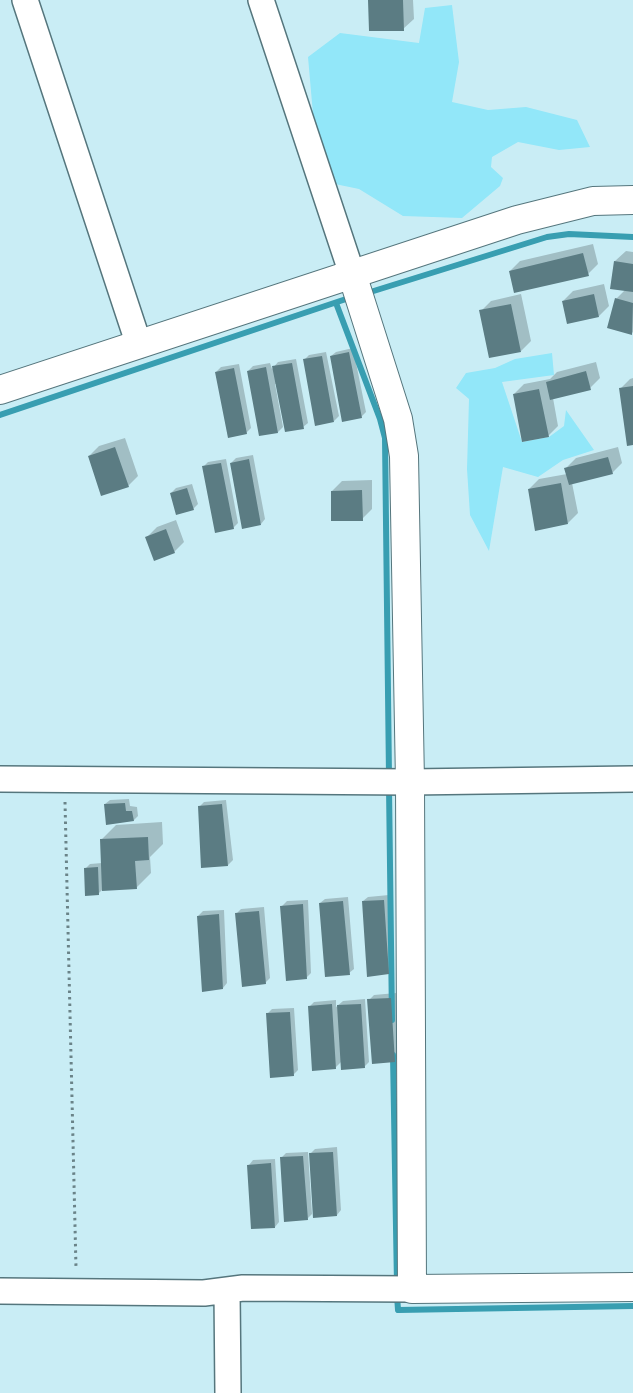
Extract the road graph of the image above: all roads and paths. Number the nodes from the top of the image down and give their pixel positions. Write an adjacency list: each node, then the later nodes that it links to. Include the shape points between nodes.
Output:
1 (25, 0): 5 (street)
2 (261, 0): 4 (street)
3 (633, 200): 4 (street, via 593,201 517,220)
4 (352, 274): 5 (street); 10 (street, via 398,419 404,456)
5 (139, 345): 6 (street)
6 (0, 390)
7 (0, 779): 9 (street)
8 (633, 779): 10 (street)
9 (64, 781): 10 (street); 15 (path)
10 (410, 782): 12 (street)
11 (633, 1287): 12 (street)
12 (412, 1289): 14 (street, via 243,1288)
13 (0, 1291): 15 (street)
14 (227, 1291): 15 (street); 16 (street)
15 (76, 1292)
16 (228, 1393)

